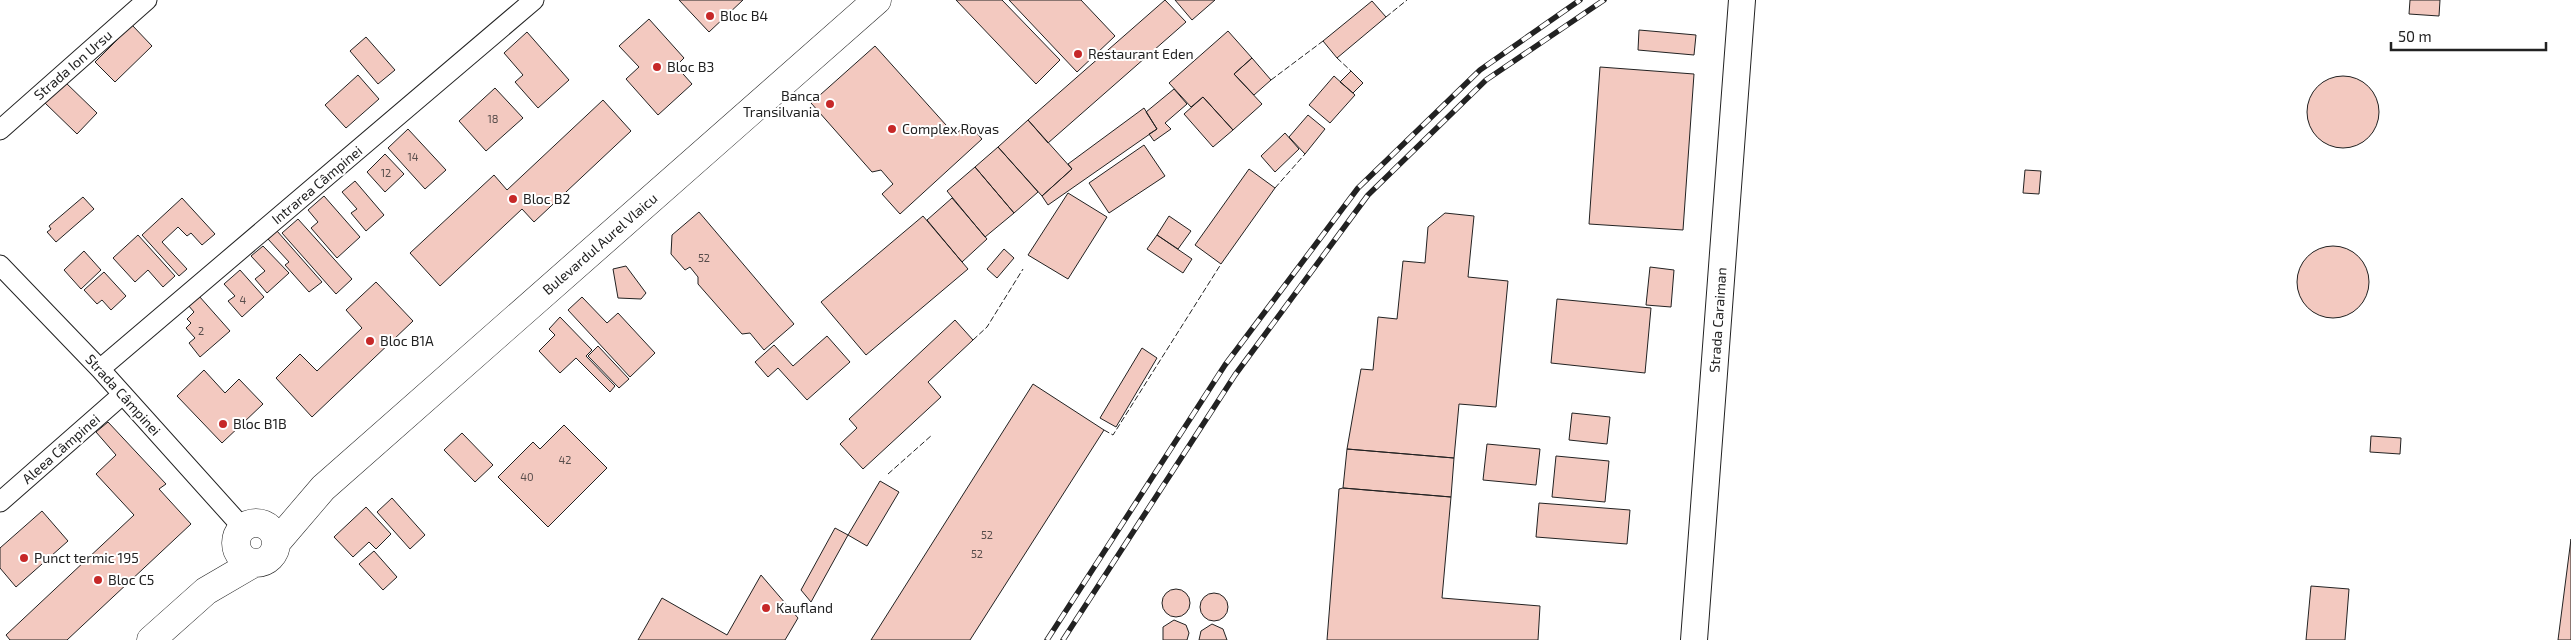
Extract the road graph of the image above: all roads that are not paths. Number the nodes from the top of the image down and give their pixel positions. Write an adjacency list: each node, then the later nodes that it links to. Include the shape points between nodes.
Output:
1 (147, 0): 5 (street, Strada Ion Ursu)
2 (534, 0): 7 (street, Intrarea Câmpinei)
3 (877, 0): 10 (main road, Bulevardul Aurel Vlaicu, via 323,488)
4 (1742, 0): 12 (street, Strada Caraiman)
5 (0, 130)
6 (0, 266): 7 (street, Strada Câmpinei)
7 (100, 370): 8 (street, Strada Câmpinei)
8 (122, 395): 9 (street, Aleea Câmpinei); 10 (street, Strada Câmpinei)
9 (0, 502)
10 (254, 541): 11 (main road, Bulevardul Aurel Vlaicu, via 206,591)
11 (151, 640)
12 (1694, 640)

